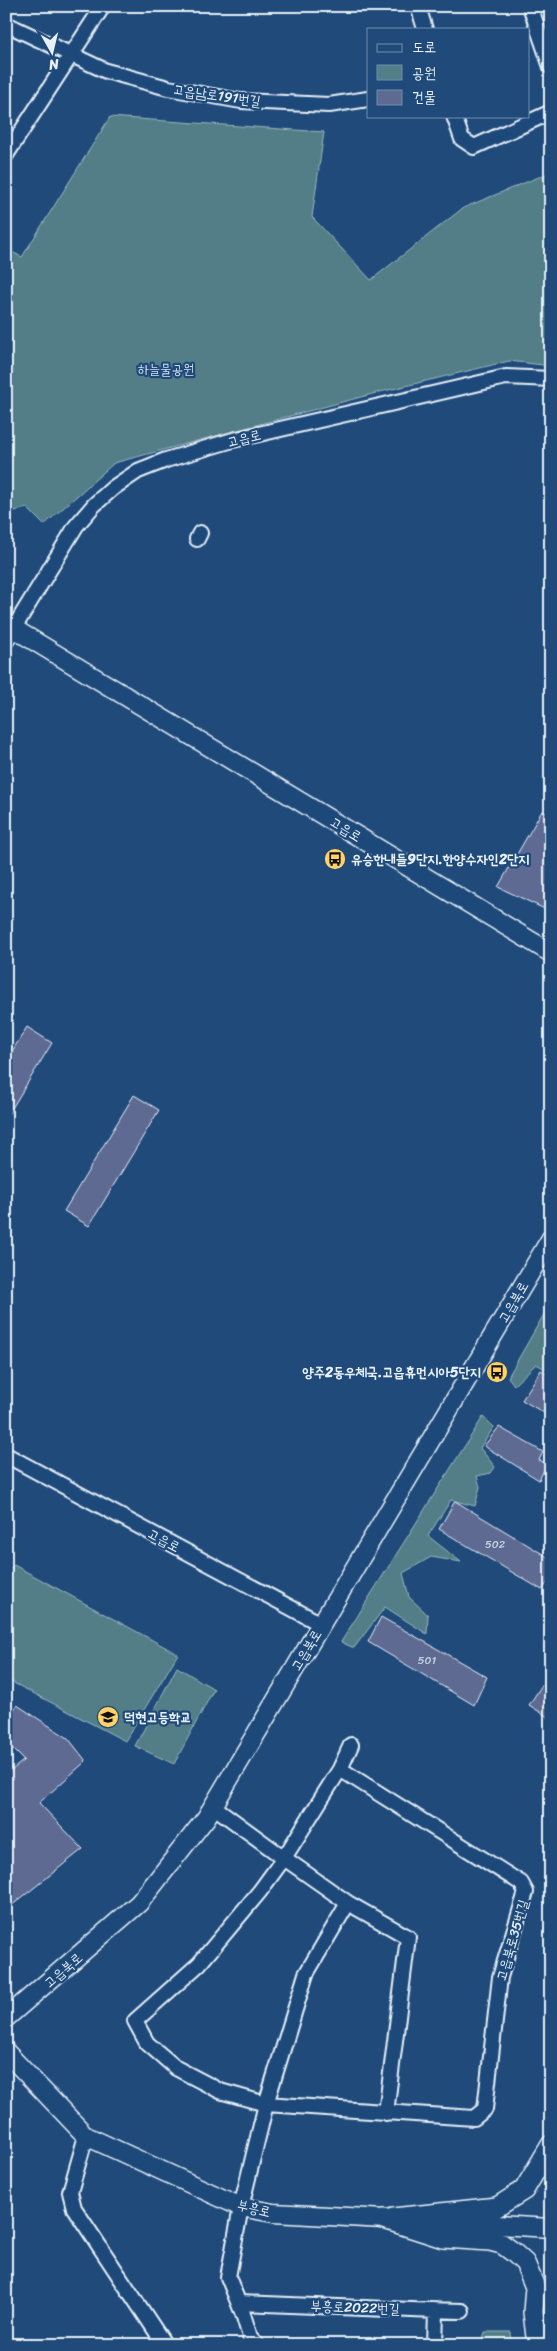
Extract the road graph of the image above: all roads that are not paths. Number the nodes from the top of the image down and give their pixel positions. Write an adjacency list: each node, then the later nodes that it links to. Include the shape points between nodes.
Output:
1 (103, 6): 6 (street)
2 (418, 6): 5 (street)
3 (530, 6): 7 (street)
4 (6, 24): 6 (street, 고읍남로191번길)
5 (425, 28)
6 (71, 56): 8 (street, 고읍남로191번길, via 106,71 168,88 241,101 329,105); 11 (street)
7 (551, 67)
8 (367, 99)
9 (551, 112): 10 (street, via 474,147 462,139)
10 (455, 118)
11 (6, 155)
12 (551, 379): 13 (street, 고읍로, via 506,377 233,440 138,471 113,488 76,526)
13 (9, 631): 14 (street, 고읍로)
14 (547, 950): 15 (street)
15 (551, 968)
16 (551, 1238): 18 (street, 고읍북로)
17 (6, 1455): 18 (street, 고읍로)
18 (321, 1624): 21 (street, 고읍북로)
19 (351, 1745): 20 (street, 고읍북로35번길)
20 (340, 1768): 22 (street, 고읍북로35번길); 27 (street, 고읍북로35번길, via 521,1883 526,1892 500,1977 485,2109 474,2118)
21 (213, 1806): 22 (street); 24 (street, 고읍북로, via 139,1903)
22 (284, 1858): 23 (street); 26 (street, 고읍북로35번길, via 199,1964 135,2021 147,2043 176,2068 220,2091)
23 (348, 1903): 26 (street, via 306,1974); 27 (street, via 408,1937)
24 (6, 2018)
25 (6, 2052): 28 (street, 부흥로)
26 (266, 2104): 27 (street, 고읍북로35번길); 30 (street)
27 (386, 2113)
28 (86, 2136): 30 (street, 부흥로); 35 (street, via 70,2192 74,2208)
29 (551, 2145): 31 (main road, via 524,2190 498,2206)
30 (241, 2207): 31 (street, 부흥로, via 273,2213); 33 (street, via 228,2277)
31 (384, 2219): 32 (street, 부흥로); 38 (main road, via 443,2238 496,2243 513,2252 525,2263 535,2287 533,2312)
32 (551, 2228)
33 (239, 2303): 34 (street, 부흥로2022번길); 36 (street, via 250,2337); 37 (street, 부흥로2022번길, via 436,2310)
34 (462, 2311)
35 (162, 2345)
36 (257, 2345)
37 (435, 2345)
38 (537, 2345)

